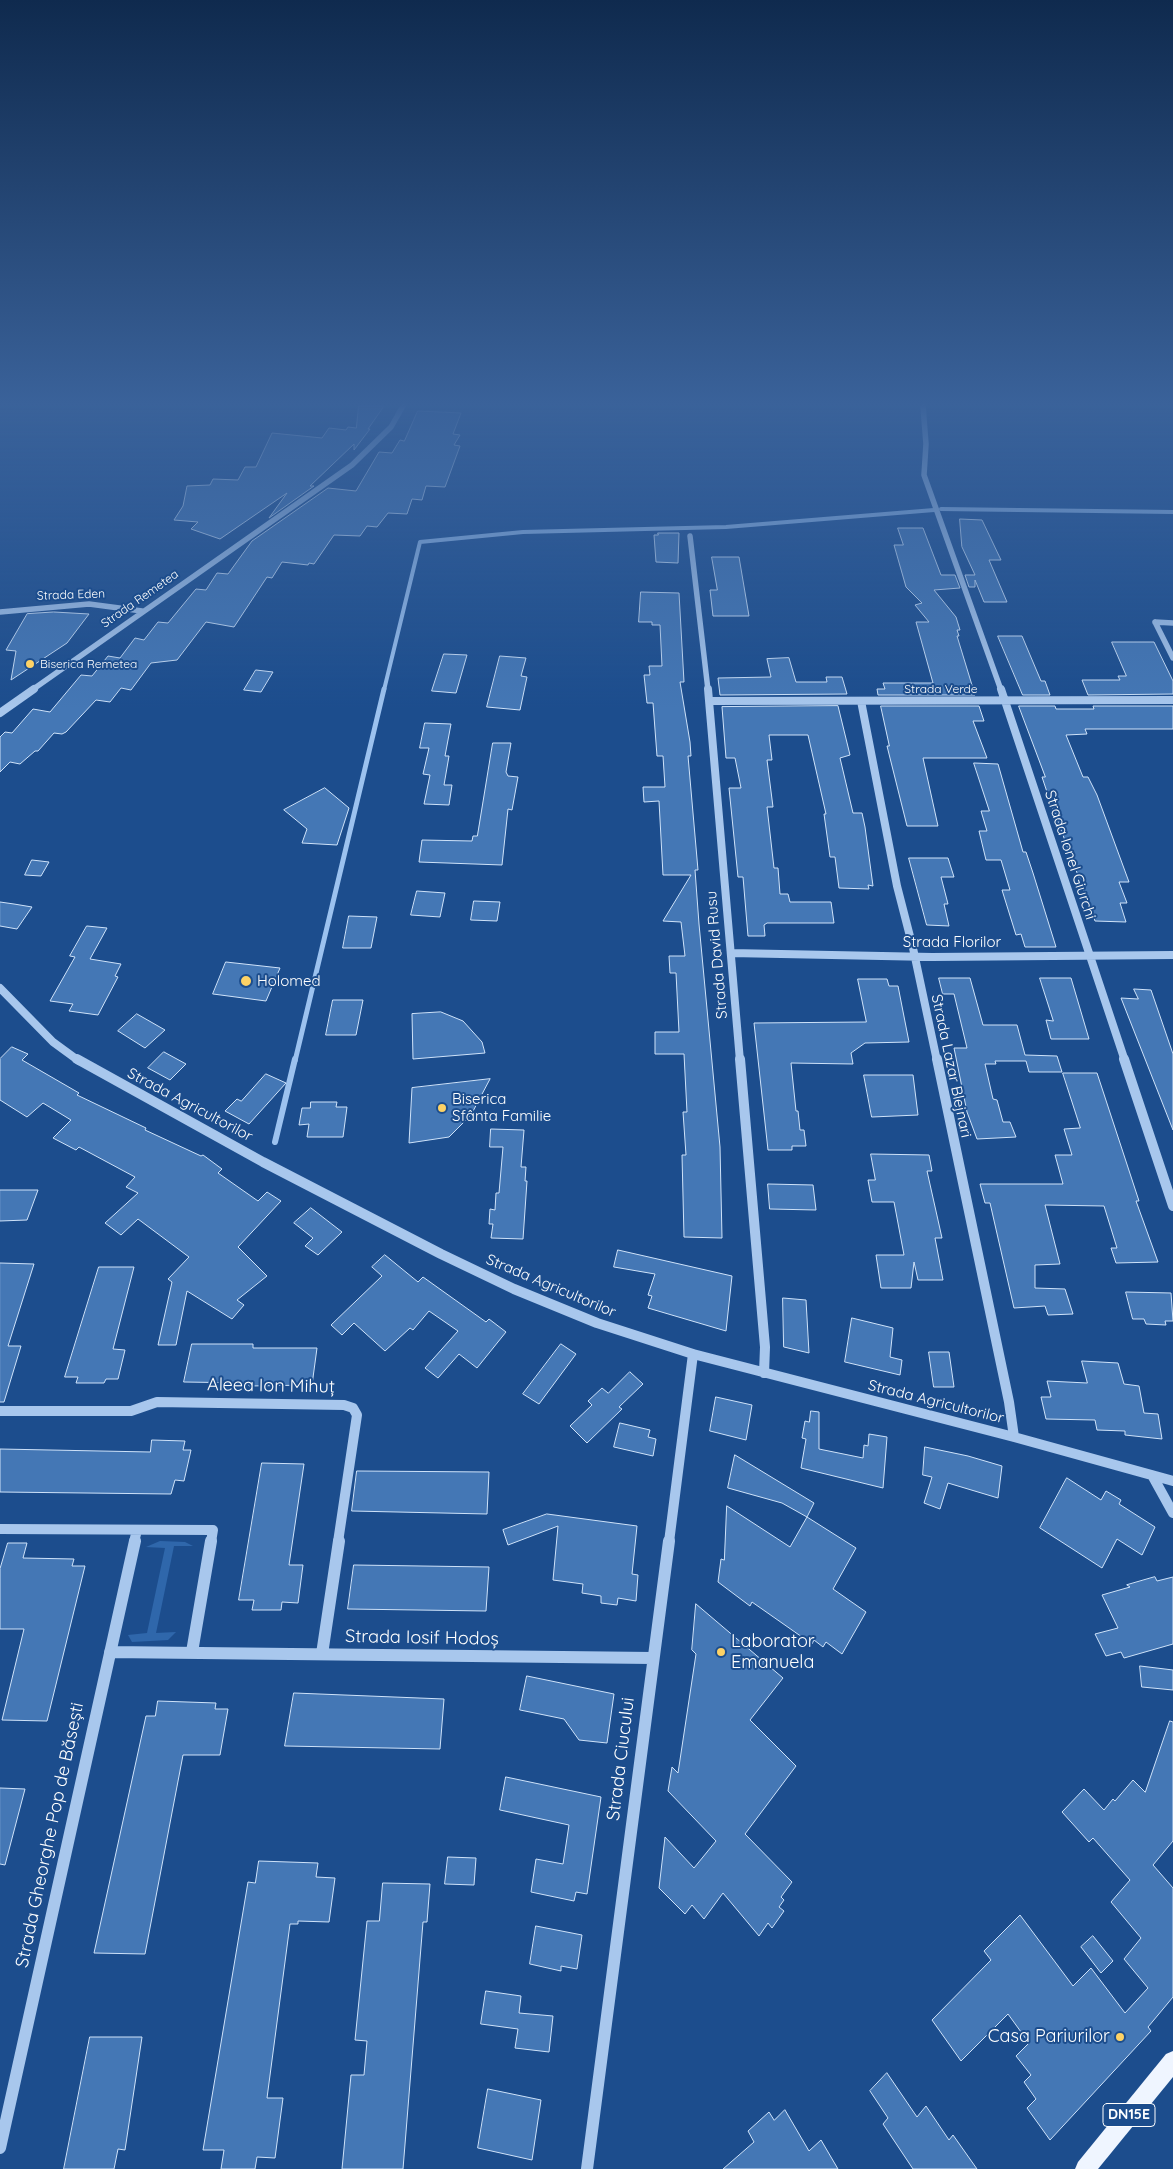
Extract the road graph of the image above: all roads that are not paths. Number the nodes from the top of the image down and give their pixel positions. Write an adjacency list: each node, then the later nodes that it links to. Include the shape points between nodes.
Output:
1 (291, 507): 4 (street, Strada Remetea)
2 (937, 507): 8 (street, Strada Ionel Giurchi)
3 (690, 536): 10 (street, Strada David Rusu)
4 (142, 611): 5 (street, Strada Eden, via 103,604); 12 (street, Strada Remetea)
5 (0, 612)
6 (1173, 623): 7 (street, via 1154,622)
7 (1173, 658)
8 (1005, 700): 9 (street, Strada Verde); 11 (street, Strada Verde); 14 (street, Strada Ionel Giurchi)
9 (1173, 700)
10 (709, 701): 11 (street, Strada Verde); 13 (street, Strada David Rusu)
11 (861, 701): 16 (street, Strada Lazar Blejnari)
12 (0, 712)
13 (731, 953): 16 (street, Strada Florilor); 20 (street, Strada David Rusu, via 765,1347)
14 (1088, 954): 15 (street, Strada Florilor); 16 (street, Strada Florilor); 18 (street, Strada Ionel Giurchi)
15 (1173, 955)
16 (914, 956): 22 (street, Strada Lazar Blejnari)
17 (0, 988): 19 (street, Strada Agricultorilor, via 53,1042 76,1059 263,1162 514,1289 597,1323)
18 (1173, 1206)
19 (693, 1354): 20 (street, Strada Agricultorilor); 31 (street, Strada Ciucului)
20 (764, 1373): 22 (street, Strada Agricultorilor)
21 (0, 1411): 30 (street, Aleea Ion Mihuț, via 131,1411 157,1402 344,1404 353,1408 356,1415)
22 (1014, 1437): 23 (street, Strada Agricultorilor)
23 (1152, 1475): 24 (street, Strada Agricultorilor); 25 (street)
24 (1173, 1481)
25 (1173, 1513)
26 (0, 1530): 27 (street)
27 (137, 1530): 28 (street, Strada Gheorghe Pop de Băsești); 29 (street, via 213,1530)
28 (110, 1652): 29 (street, Strada Iosif Hodoș); 33 (street, Strada Gheorghe Pop de Băsești)
29 (192, 1652): 30 (street, Strada Iosif Hodoș)
30 (322, 1654): 31 (street, Strada Iosif Hodoș)
31 (652, 1658): 34 (street, Strada Ciucului)
32 (1173, 2061): 35 (main road, DN15E)
33 (0, 2148)
34 (586, 2169)
35 (1085, 2169)

